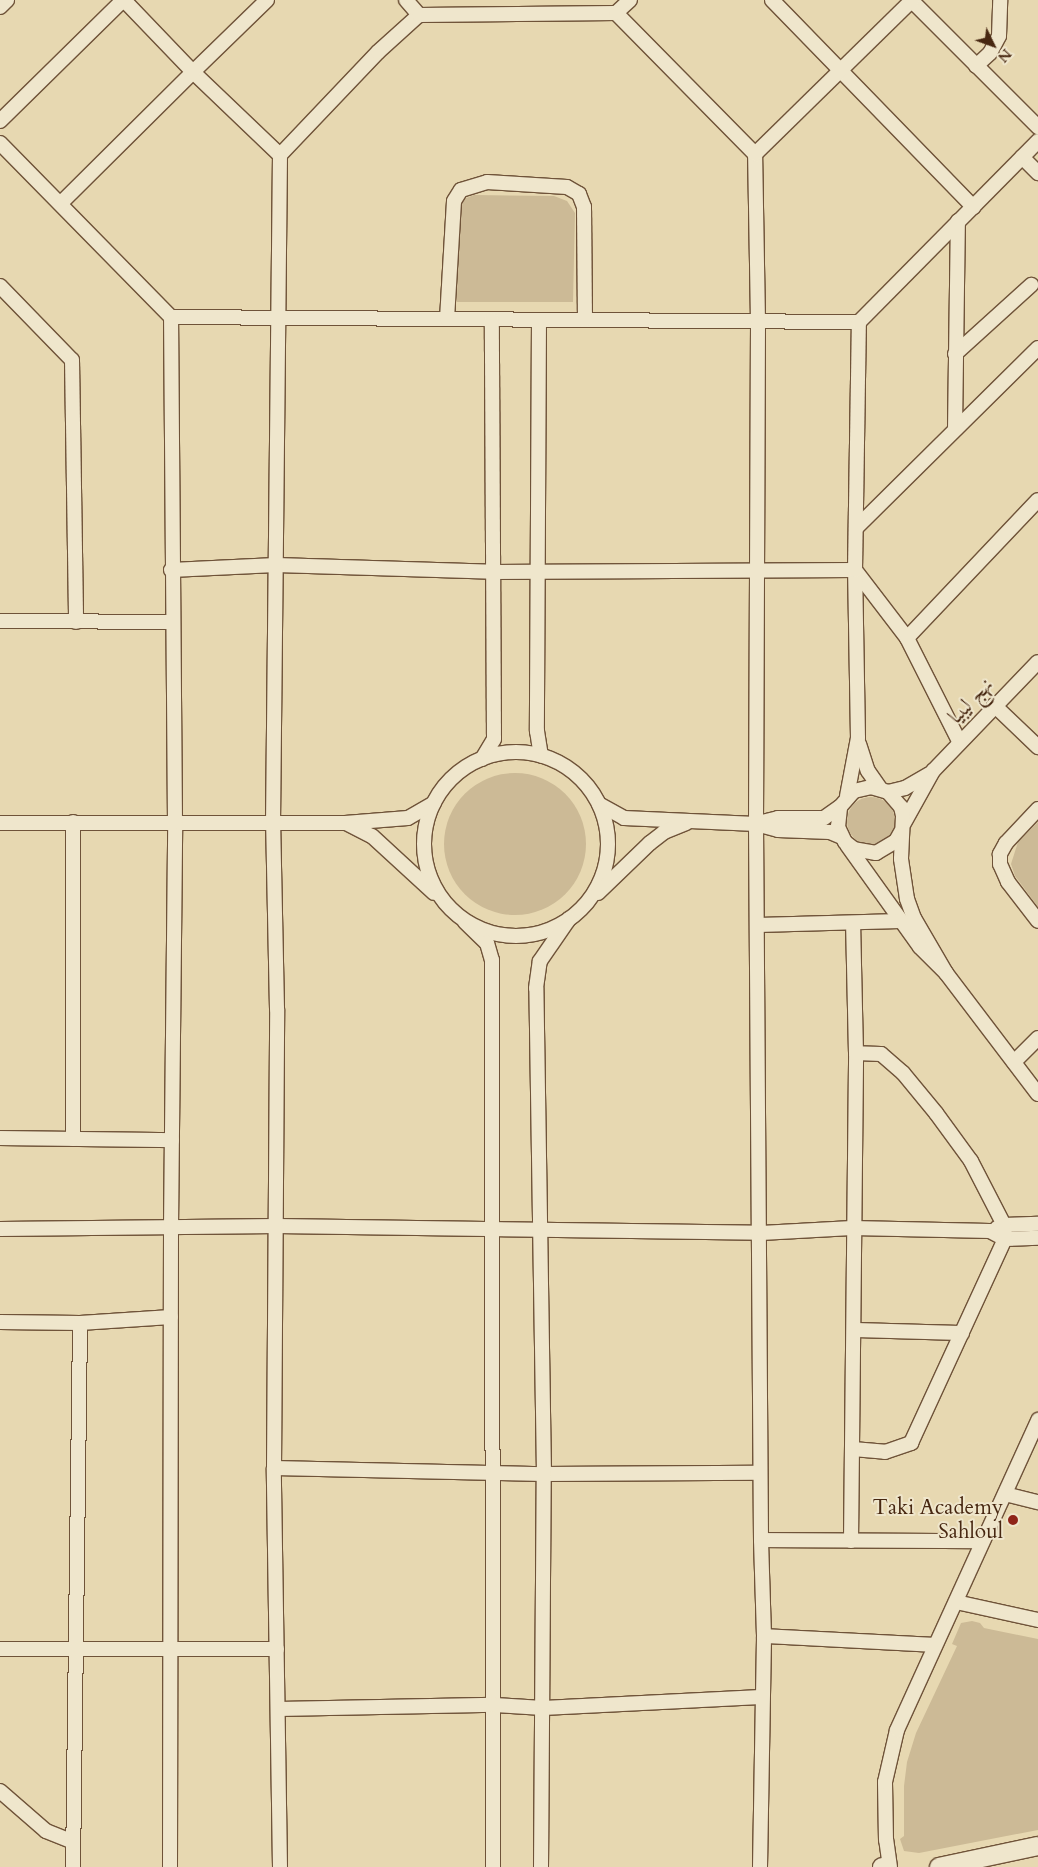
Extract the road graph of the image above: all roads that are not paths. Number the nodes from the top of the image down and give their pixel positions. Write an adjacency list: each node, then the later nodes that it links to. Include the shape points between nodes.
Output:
1 (8, 0): 9 (street)
2 (124, 0): 14 (street); 15 (street)
3 (267, 0): 14 (street)
4 (406, 0): 11 (street)
5 (630, 0): 10 (street)
6 (772, 0): 13 (street)
7 (912, 0): 12 (street); 13 (street)
8 (1000, 0): 12 (street, via 999,36 990,53)
9 (0, 7)
10 (616, 13): 11 (street); 19 (street)
11 (419, 15): 20 (street, via 378,52)
12 (976, 66): 16 (street)
13 (839, 70): 19 (street); 24 (street)
14 (193, 72): 20 (street); 23 (street)
15 (0, 121)
16 (1038, 127)
17 (1038, 141): 21 (street)
18 (0, 143): 23 (street)
19 (755, 154): 34 (street)
20 (280, 155): 29 (street)
21 (1022, 157): 22 (street); 24 (street)
22 (1038, 173)
23 (61, 203): 28 (street)
24 (973, 206): 25 (street)
25 (958, 221): 35 (street); 37 (street)
26 (1036, 285): 37 (street)
27 (0, 286): 48 (street, via 72,360)
28 (171, 318): 29 (street); 42 (street)
29 (278, 318): 30 (street); 41 (street)
30 (447, 320): 31 (street); 33 (street, via 452,289 454,201 461,190 487,182 559,186 579,194 584,207)
31 (492, 320): 32 (street); 44 (street)
32 (540, 320): 33 (street); 45 (street)
33 (585, 320): 34 (street)
34 (758, 321): 35 (street); 46 (street)
35 (859, 322): 40 (street)
36 (1038, 348): 38 (street)
37 (955, 354): 38 (street)
38 (955, 429): 40 (street)
39 (1038, 500): 50 (street)
40 (856, 528): 43 (street)
41 (276, 565): 42 (street); 44 (street); 67 (street)
42 (171, 570): 49 (street)
43 (855, 570): 46 (street); 50 (street); 53 (street)
44 (493, 572): 45 (street); 57 (street, via 494,739)
45 (539, 572): 46 (street); 56 (street, via 537,731)
46 (756, 572): 70 (street)
47 (0, 621): 48 (street)
48 (76, 622): 49 (street)
49 (172, 622): 66 (street)
50 (907, 638): 54 (street)
51 (1038, 662): 52 (street, نهج ليبيا)
52 (994, 705): 54 (street, نهج ليبيا); 55 (street)
53 (858, 738): 59 (street, via 868,771); 60 (street)
54 (959, 741): 58 (street, نهج ليبيا)
55 (1038, 747)
56 (542, 756): 57 (street, via 508,753); 62 (street, via 576,774)
57 (482, 759): 61 (street, via 457,774)
58 (933, 770): 59 (street, نهج ليبيا, via 905,788); 71 (street, نهج ليبيا)
59 (884, 790): 60 (street, via 862,788); 71 (street, via 901,807)
60 (844, 802): 70 (street, via 824,818 778,818); 72 (street, via 838,822)
61 (434, 803): 68 (street, via 408,818); 73 (street, via 426,827 424,852 430,877)
62 (599, 804): 69 (street, via 624,818); 74 (street, via 606,824 607,852 598,886)
63 (1038, 810): 77 (street, via 1000,854 1003,874)
64 (0, 822): 65 (street)
65 (73, 822): 66 (street); 87 (street)
66 (175, 822): 67 (street); 88 (street)
67 (273, 822): 68 (street); 90 (street, via 278,1009)
68 (345, 823): 73 (street, via 372,836)
69 (688, 823): 70 (street); 74 (street, via 664,832 650,843)
70 (756, 824): 72 (street, via 778,830 830,832); 80 (street)
71 (902, 829): 72 (street, via 891,845 876,853 865,853); 81 (street, via 907,899)
72 (844, 840): 76 (street)
73 (441, 899): 78 (street)
74 (586, 904): 75 (street)
75 (569, 920): 78 (street, via 550,930 521,936 485,931); 92 (street, via 540,960 536,988)
76 (900, 921): 79 (street); 81 (street)
77 (1038, 921)
78 (465, 922): 95 (street, via 487,943 492,960)
79 (853, 923): 80 (street); 83 (street)
80 (758, 925): 96 (street)
81 (946, 973): 84 (street)
82 (1038, 1038): 84 (street)
83 (856, 1053): 93 (street); 97 (street, via 881,1054 903,1073 971,1161)
84 (1014, 1062): 85 (street)
85 (1038, 1094)
86 (0, 1138): 87 (street)
87 (73, 1139): 88 (street)
88 (172, 1140): 91 (street)
89 (1038, 1224): 97 (street)
90 (277, 1226): 91 (street); 95 (street); 106 (street)
91 (171, 1227): 94 (street); 99 (street)
92 (538, 1228): 95 (street); 96 (street); 109 (street)
93 (852, 1228): 96 (street); 97 (street); 102 (street)
94 (0, 1229)
95 (494, 1229): 107 (street)
96 (761, 1232): 108 (street)
97 (1004, 1232): 98 (street); 103 (street)
98 (1038, 1238)
99 (170, 1317): 101 (street); 121 (street)
100 (0, 1322): 101 (street)
101 (80, 1323): 120 (street)
102 (854, 1330): 103 (street); 105 (street)
103 (962, 1333): 105 (street, via 911,1443 885,1452)
104 (1038, 1420): 110 (street)
105 (853, 1449): 113 (street)
106 (274, 1468): 107 (street); 122 (street)
107 (493, 1471): 109 (street); 124 (street)
108 (760, 1473): 109 (street); 112 (street)
109 (544, 1474): 125 (street)
110 (1005, 1494): 111 (street); 114 (street)
111 (1038, 1502)
112 (761, 1540): 113 (street); 117 (street)
113 (851, 1541): 114 (street)
114 (982, 1541): 115 (street)
115 (956, 1602): 116 (street); 118 (street)
116 (1038, 1620)
117 (764, 1636): 118 (street); 123 (street)
118 (934, 1645): 128 (street, via 889,1756)
119 (0, 1649): 120 (street)
120 (76, 1649): 121 (street); 129 (street)
121 (170, 1649): 122 (street); 132 (street)
122 (277, 1649): 126 (street)
123 (761, 1697): 125 (street); 136 (street)
124 (495, 1705): 125 (street); 126 (street); 134 (street)
125 (543, 1708): 135 (street)
126 (278, 1709): 133 (street)
127 (0, 1791): 129 (street, via 46,1831)
128 (886, 1840): 137 (street); 138 (street)
129 (73, 1842): 131 (street)
130 (1038, 1846): 139 (street)
131 (73, 1867)
132 (170, 1867)
133 (280, 1867)
134 (493, 1867)
135 (542, 1867)
136 (760, 1867)
137 (876, 1867)
138 (890, 1867)
139 (939, 1867)

